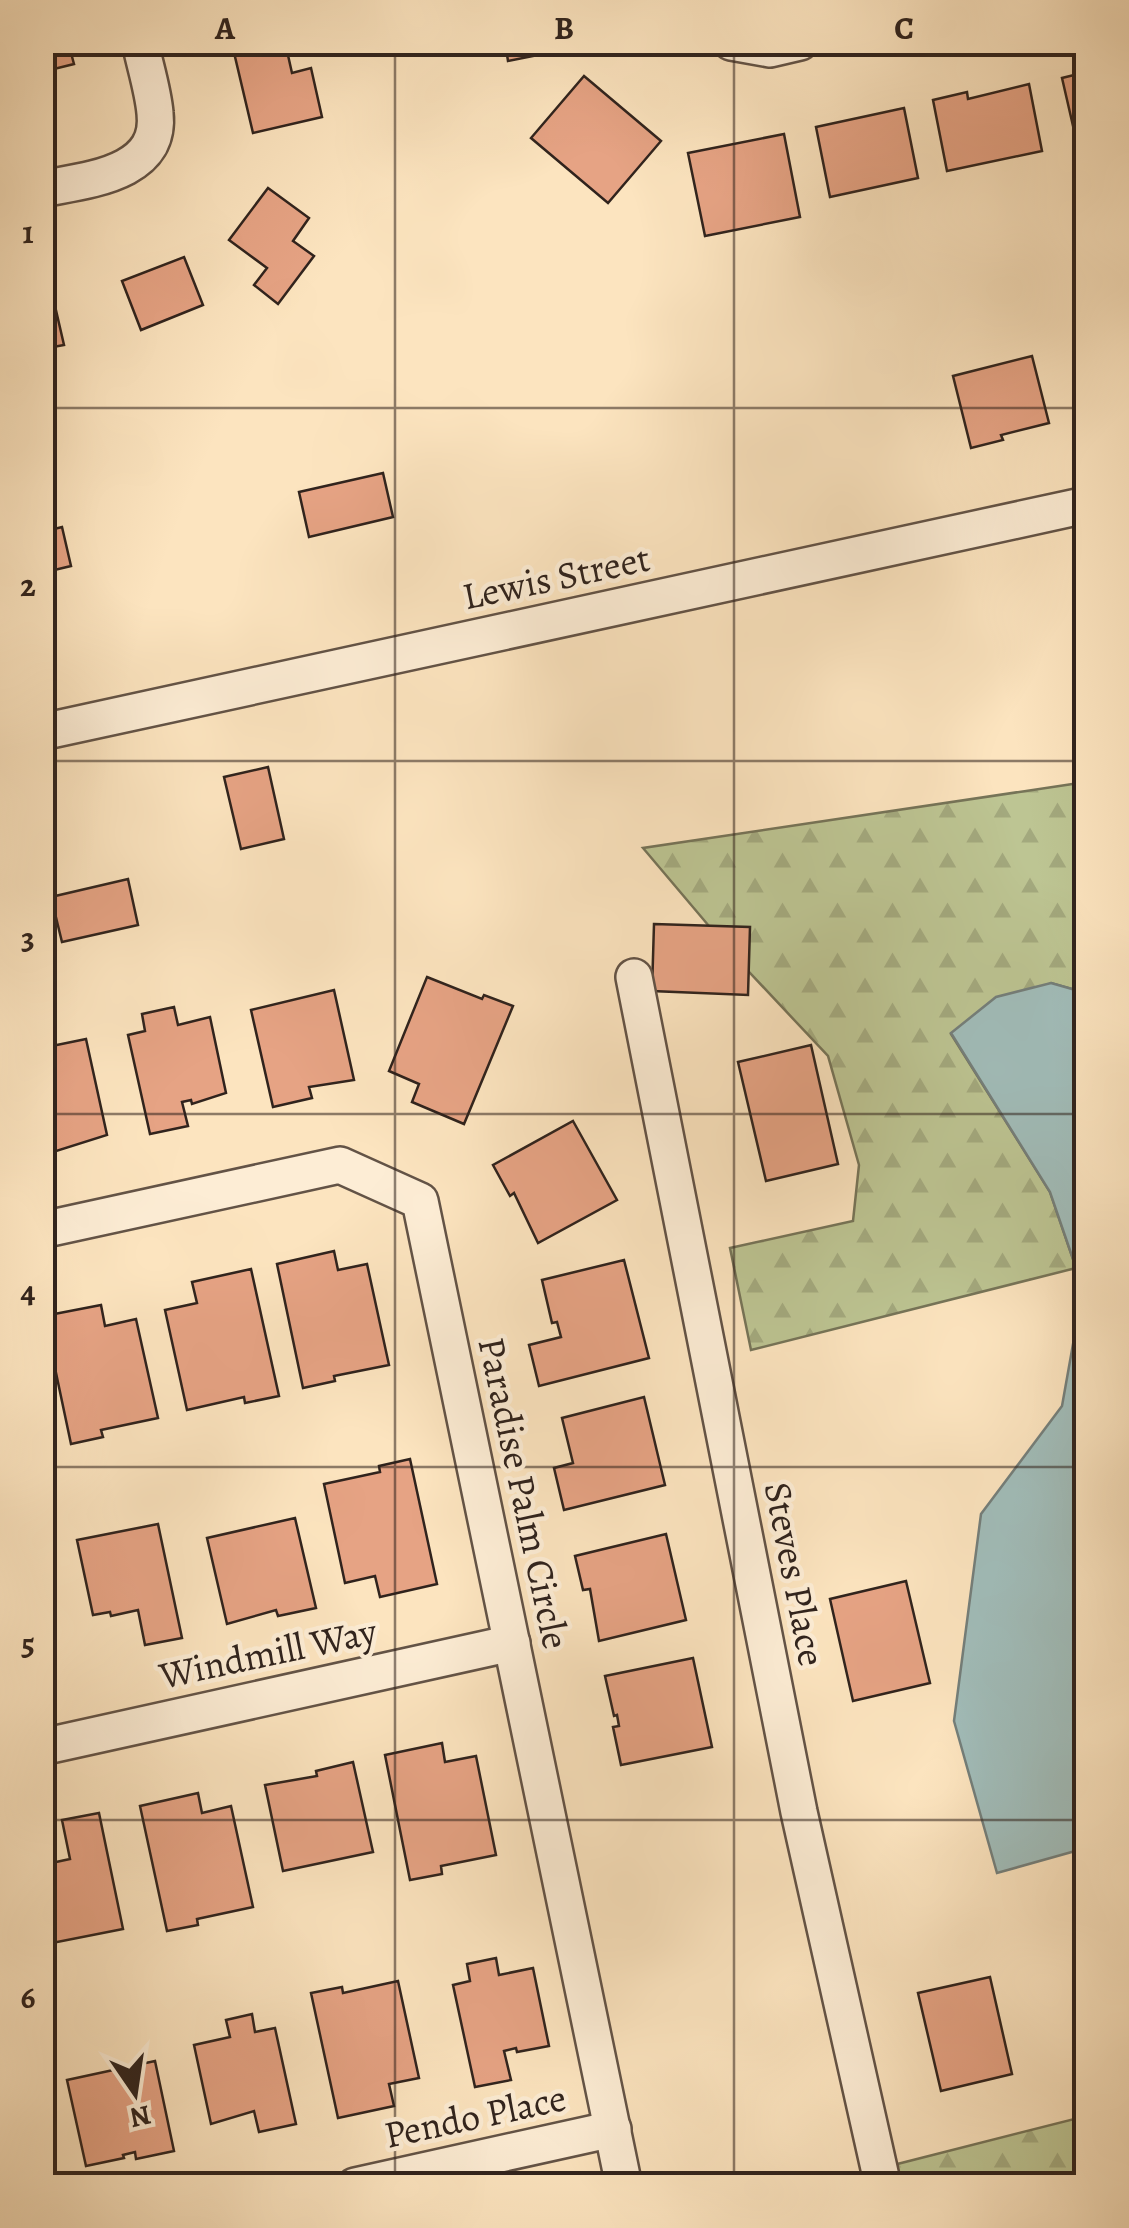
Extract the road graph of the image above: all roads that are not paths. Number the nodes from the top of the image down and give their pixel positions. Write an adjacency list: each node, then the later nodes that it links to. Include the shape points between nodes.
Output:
1 (140, 42): 4 (street, via 156,116 139,159 118,172)
2 (731, 42): 3 (street, via 770,49)
3 (800, 42)
4 (42, 188)
5 (1086, 505): 6 (street, Lewis Street)
6 (42, 732)
7 (634, 977): 14 (street, Steves Place, via 799,1812)
8 (42, 1230): 9 (street, Paradise Palm Circle, via 340,1165 420,1201)
9 (512, 1643): 10 (street, Windmill Way); 11 (street, Paradise Palm Circle)
10 (42, 1747)
11 (613, 2129): 12 (street, Pendo Place); 13 (street, Paradise Palm Circle)
12 (355, 2186)
13 (624, 2186)
14 (883, 2186)

